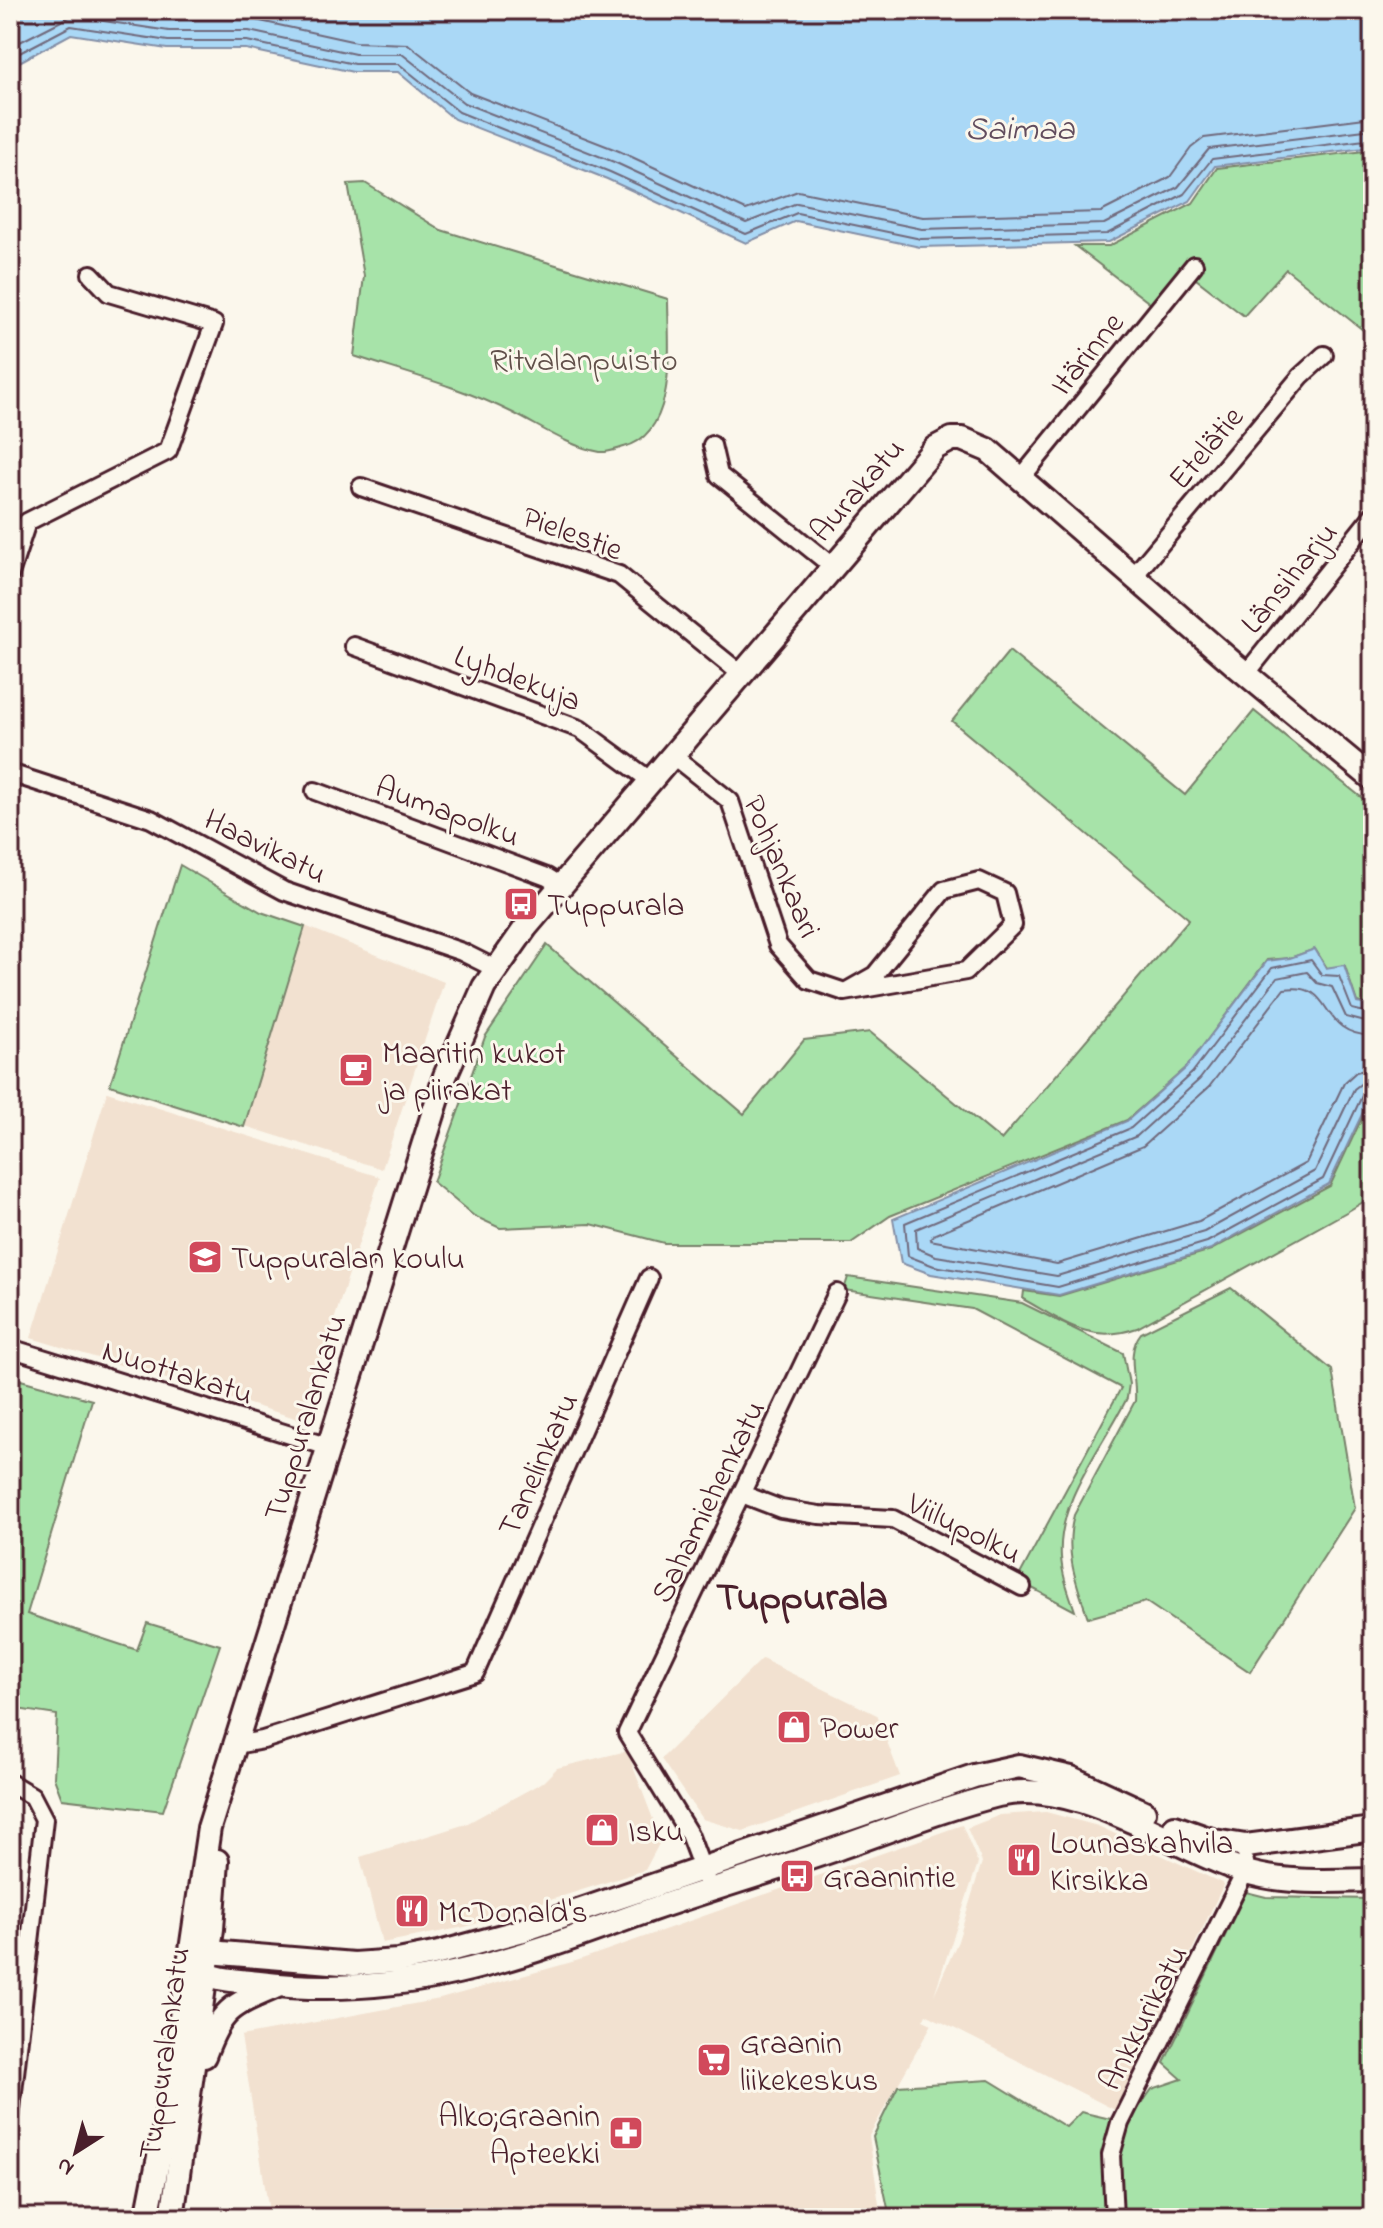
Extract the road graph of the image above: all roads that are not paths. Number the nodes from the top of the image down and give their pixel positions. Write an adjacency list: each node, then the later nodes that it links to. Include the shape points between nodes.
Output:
1 (1194, 265): 5 (street, Itärinne)
2 (91, 274): 9 (street, via 109,293 214,324 168,451 27,522)
3 (1324, 355): 10 (street, Etelätie)
4 (712, 445): 8 (street, via 719,475)
5 (1022, 477): 8 (street, Aurakatu, via 974,442 943,442); 10 (street, Aurakatu)
6 (361, 487): 12 (street, Pielestie, via 619,575)
7 (1373, 515): 13 (street, Länsiharju)
8 (832, 566): 12 (street, Aurakatu)
9 (10, 574)
10 (1133, 577): 13 (street, Aurakatu)
11 (354, 646): 17 (street, Lyhdekuja, via 580,729)
12 (741, 674): 14 (street, Aurakatu)
13 (1246, 674): 16 (street, Aurakatu)
14 (672, 755): 17 (street, Aurakatu); 21 (street, Pohjankaari, via 730,801 778,945 809,980)
15 (10, 773): 20 (street, Haavikatu, via 151,819 284,891 462,952)
16 (1373, 779)
17 (651, 781): 19 (street, Aurakatu)
18 (315, 791): 19 (street, Aumapolku)
19 (560, 885): 20 (street, Aurakatu)
20 (496, 969): 25 (street, Tuppuralankatu, via 466,1021 445,1076)
21 (845, 992): 21 (street, Pohjankaari, via 966,971 1013,925 1005,893 979,881 944,890 875,975)
22 (649, 1278): 28 (street, Tanelinkatu, via 475,1673)
23 (837, 1293): 26 (street, Sahamiehenkatu)
24 (10, 1348): 25 (street, Nuottakatu)
25 (329, 1447): 28 (street, Tuppuralankatu)
26 (742, 1494): 27 (street, Viilupolku, via 794,1511 893,1519); 33 (street, Sahamiehenkatu, via 627,1733 689,1834)
27 (1022, 1587)
28 (234, 1749): 35 (street, Tuppuralankatu)
29 (10, 1783): 38 (street, via 32,1796 44,1819)
30 (1373, 1829): 31 (street)
31 (1246, 1846): 32 (street, Ankkurikatu); 33 (street, via 1183,1831 1071,1778 1019,1766 974,1776)
32 (1244, 1872): 33 (street, via 1084,1803 1054,1795 1002,1794); 34 (street); 41 (street, Ankkurikatu, via 1120,2123 1111,2155)
33 (706, 1880): 35 (street, via 398,1961); 36 (street, via 525,1955 438,1979 354,1988)
34 (1373, 1880)
35 (202, 1963): 36 (street); 37 (street, Tuppuralankatu); 39 (street, Tuppuralankatu)
36 (279, 1986): 37 (street, via 243,1999 222,2015)
37 (189, 2099): 40 (street, Tuppuralankatu)
38 (10, 2118)
39 (147, 2218)
40 (172, 2218)
41 (1114, 2218)

